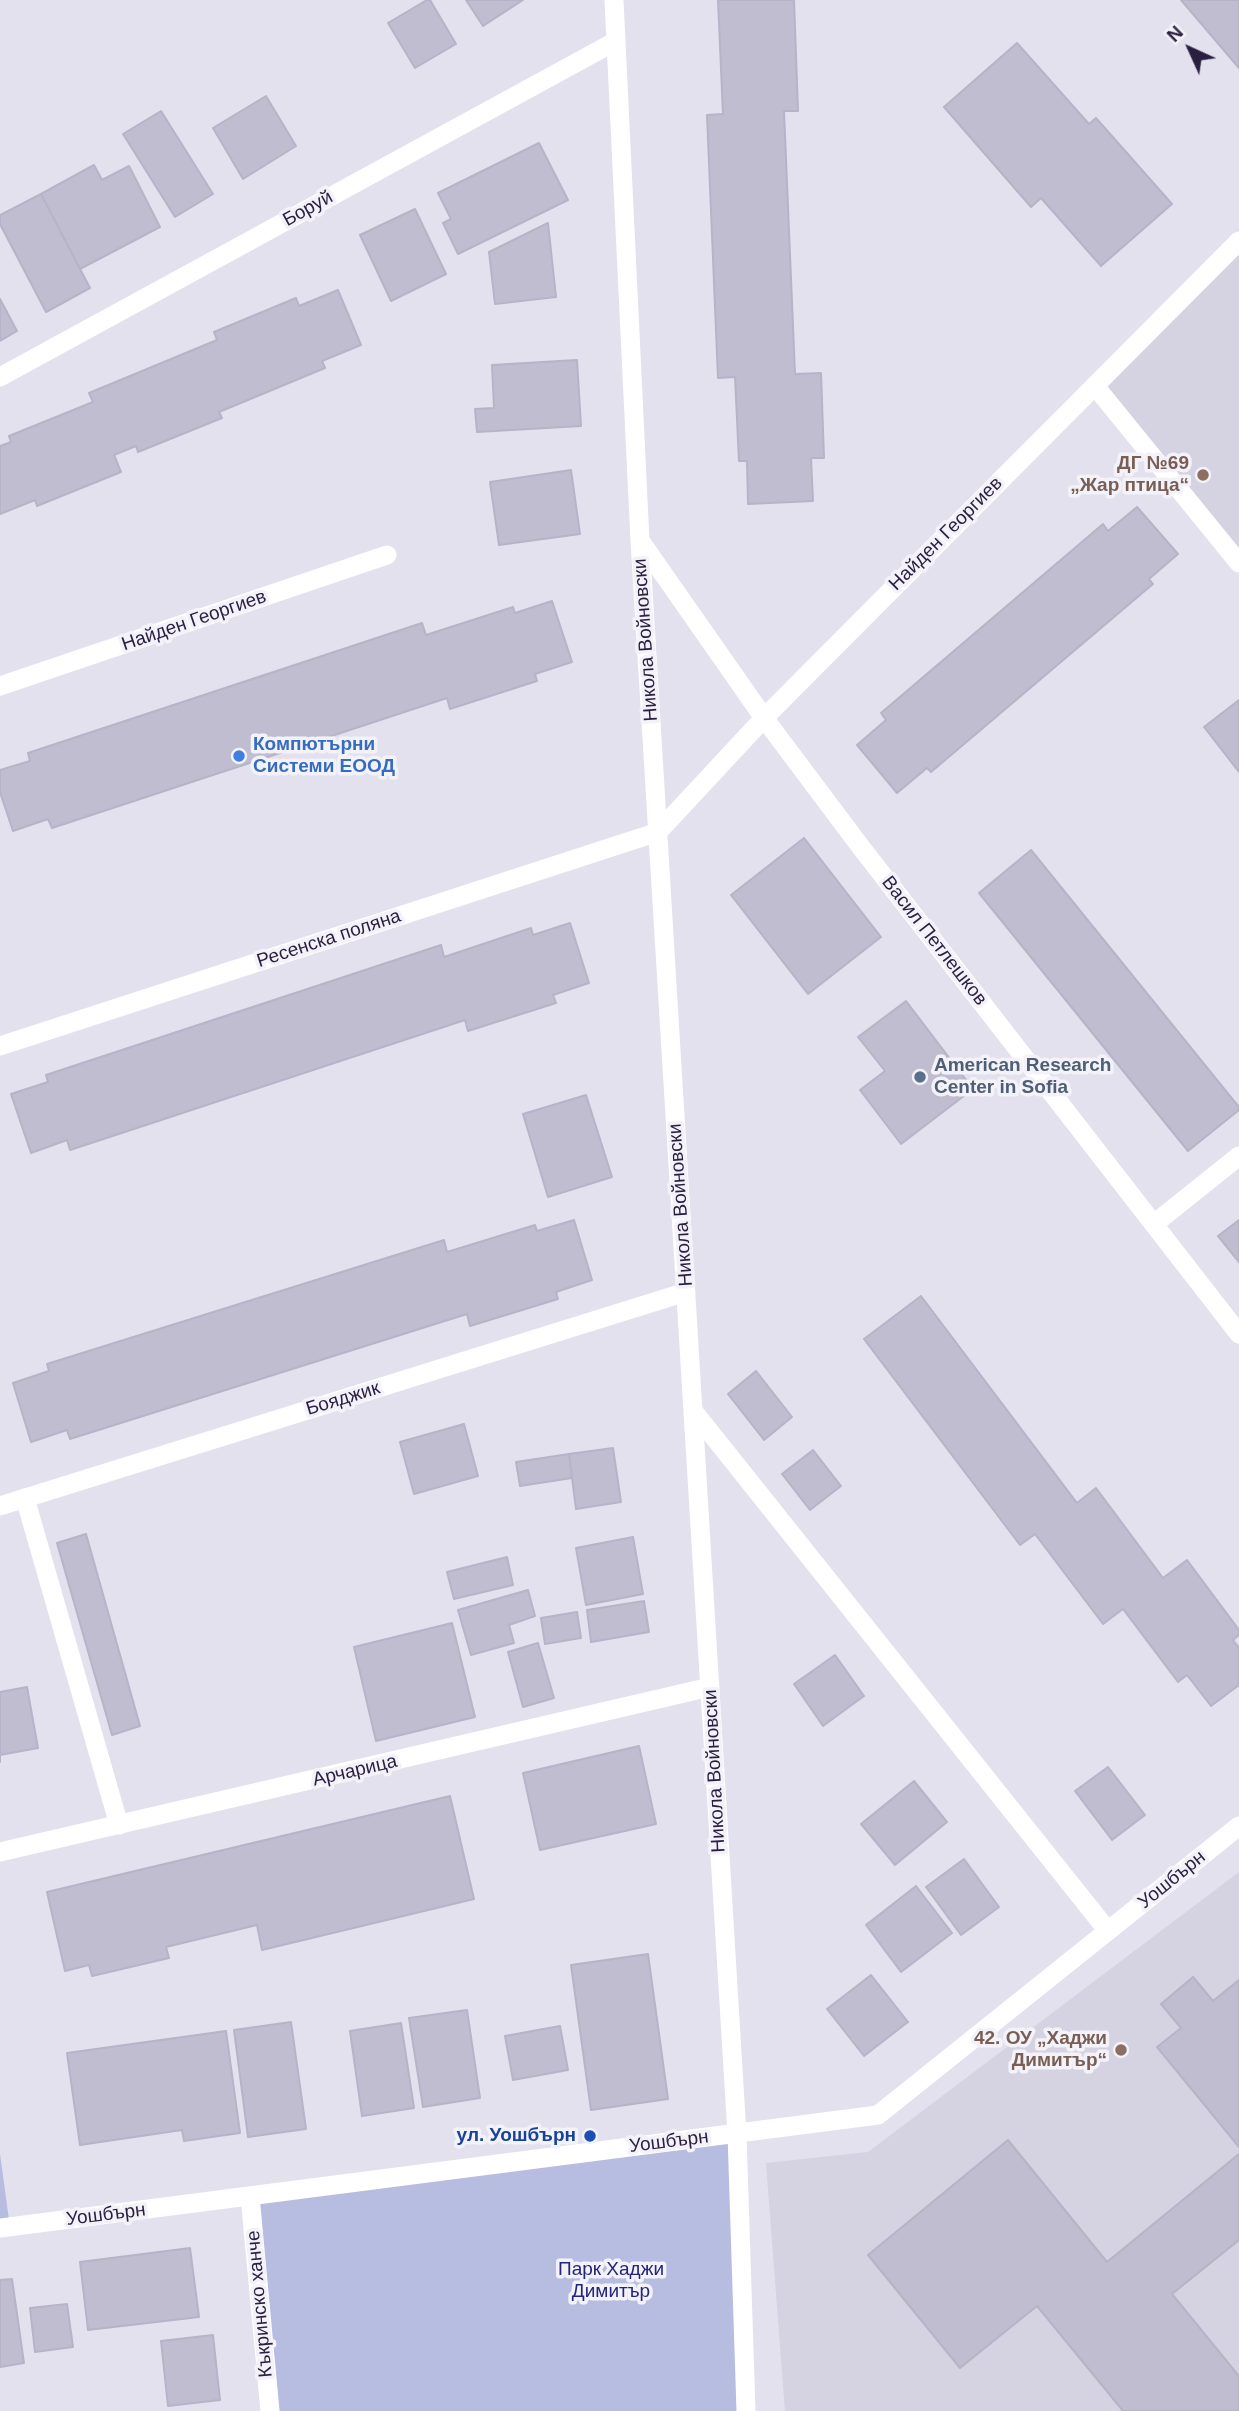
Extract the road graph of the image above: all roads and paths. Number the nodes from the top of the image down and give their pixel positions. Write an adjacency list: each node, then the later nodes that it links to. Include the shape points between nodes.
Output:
1 (614, 0): 2 (street, Никола Войновски)
2 (616, 41): 4 (street, Боруй); 6 (street, Никола Войновски)
3 (1239, 241): 5 (street, Найден Георгиев)
4 (0, 377)
5 (1095, 386): 8 (street); 10 (street, Найден Георгиев)
6 (640, 541): 10 (street, Васил Петлешков); 11 (street, Никола Войновски)
7 (387, 555): 9 (street, Найден Георгиев)
8 (1239, 563)
9 (0, 686)
10 (764, 718): 11 (street, Найден Георгиев); 14 (street, Васил Петлешков)
11 (658, 832): 12 (street, Ресенска поляна); 15 (street, Никола Войновски)
12 (0, 1046)
13 (1239, 1156): 14 (street)
14 (1154, 1224): 16 (street, Васил Петлешков)
15 (686, 1292): 17 (street, Никола Войновски); 18 (street, Бояджик)
16 (1239, 1334)
17 (694, 1412): 20 (street, Никола Войновски); 24 (street)
18 (25, 1498): 19 (street, Бояджик); 21 (street)
19 (0, 1506)
20 (710, 1687): 21 (street, Арчарица); 25 (street, Никола Войновски)
21 (119, 1825): 23 (street, Арчарица)
22 (1239, 1826): 24 (street, Уошбърн)
23 (0, 1852)
24 (1108, 1931): 25 (street, Уошбърн, via 878,2115)
25 (737, 2134): 26 (street, Уошбърн); 29 (street, Никола Войновски)
26 (250, 2196): 27 (street, Уошбърн); 28 (street, Къкринско ханче)
27 (0, 2228)
28 (270, 2411)
29 (746, 2411)

